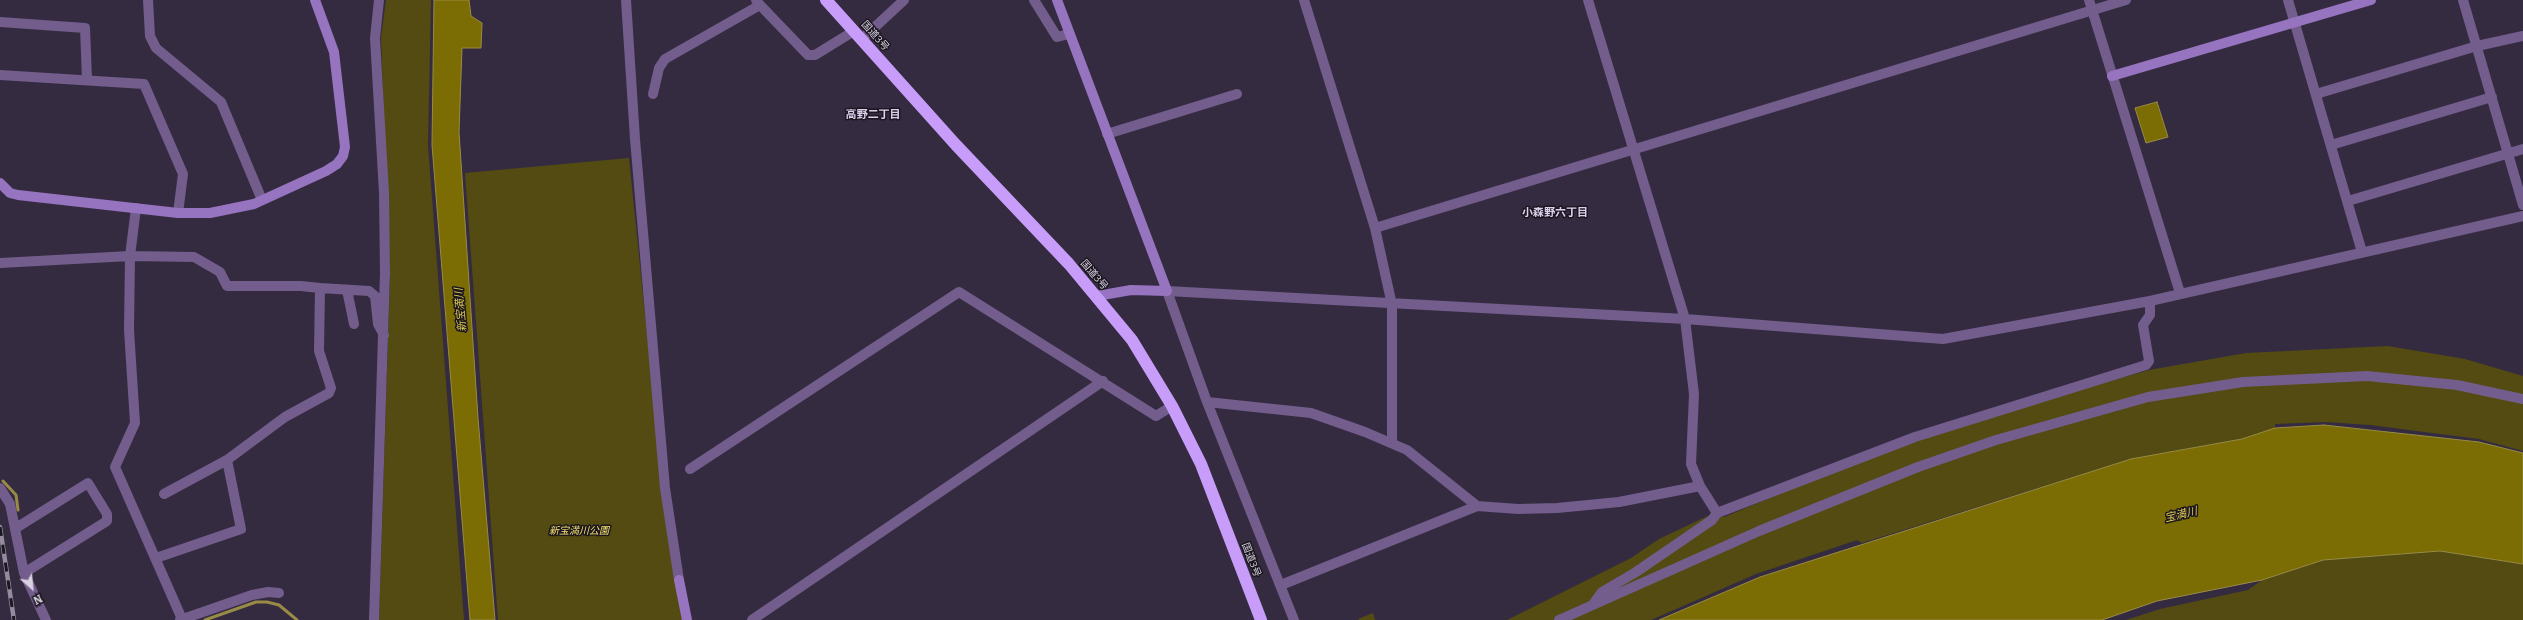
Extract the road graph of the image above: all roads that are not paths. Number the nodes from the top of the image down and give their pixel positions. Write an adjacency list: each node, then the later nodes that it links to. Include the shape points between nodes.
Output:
1 (148, 0): 37 (street, via 150,36 156,48 221,102)
2 (315, 0): 37 (street, via 334,52 345,147 343,156 326,172)
3 (379, 0): 56 (street, via 375,38 384,193)
4 (626, 0): 79 (street, via 664,488)
5 (826, 0): 21 (highway, 国道3号)
6 (904, 0): 21 (street)
7 (1034, 0): 20 (street, via 1057,37)
8 (1057, 0): 20 (street)
9 (1304, 0): 43 (street)
10 (1588, 0): 33 (street)
11 (2089, 0): 17 (street)
12 (2126, 0): 17 (street)
13 (2288, 0): 19 (street)
14 (2371, 0): 19 (street)
15 (2463, 0): 23 (street)
16 (758, 3): 21 (street, via 808,55 815,55); 27 (street, via 665,59 659,68)
17 (2092, 10): 25 (street); 33 (street)
18 (0, 22): 26 (street, via 85,28)
19 (2295, 23): 25 (street); 29 (street)
20 (1069, 34): 31 (street)
21 (858, 35): 51 (highway, 国道3号, via 956,145)
22 (2523, 36): 23 (street)
23 (2476, 46): 29 (street); 30 (street)
24 (0, 75): 26 (street)
25 (2112, 76): 50 (street)
26 (87, 79): 41 (street, via 144,84 183,174)
27 (653, 94)
28 (1237, 94): 31 (street)
29 (2316, 94): 32 (street)
30 (2492, 97): 32 (street); 35 (street)
31 (1106, 134): 49 (street)
32 (2331, 145): 38 (street)
33 (1634, 148): 43 (street); 54 (street)
34 (2523, 149): 35 (street)
35 (2508, 154): 38 (street); 39 (street)
36 (0, 183): 40 (street, via 10,193 18,195)
37 (262, 200): 41 (street, via 235,209 210,213)
38 (2348, 201): 44 (street)
39 (2523, 205)
40 (136, 208): 41 (street); 45 (street)
41 (178, 213)
42 (2523, 216): 44 (street)
43 (1376, 228): 53 (street)
44 (2362, 252): 50 (street)
45 (130, 256): 46 (street); 47 (street, via 194,257 220,272 227,286); 70 (street, via 129,330 135,423 116,467)
46 (0, 263)
47 (320, 288): 48 (street); 62 (street, via 320,351 331,388 329,393 285,417)
48 (347, 290): 55 (street); 56 (street, via 369,291 375,296 378,324)
49 (1167, 291): 51 (street, via 1131,290); 53 (street); 59 (street)
50 (2180, 293): 52 (street)
51 (1097, 296): 60 (highway, 国道3号, via 1132,340)
52 (2150, 301): 54 (street, via 1943,339); 68 (street, via 2150,315 2143,325 2149,362 2146,365 1915,437)
53 (1392, 305): 54 (street); 61 (street)
54 (1685, 319): 64 (street, via 1694,394 1691,464)
55 (354, 324)
56 (384, 336): 78 (street)
57 (1103, 381): 60 (street, via 1156,416); 63 (street, via 959,292); 80 (street)
58 (2523, 399): 74 (street, via 2457,385 2367,376 2243,382 2148,397 1996,440 1918,467 1772,525)
59 (1207, 402): 61 (street, via 1311,413); 72 (street)
60 (1172, 406): 75 (highway, 国道3号, via 1201,464)
61 (1392, 443): 67 (street, via 1407,450)
62 (227, 460): 66 (street); 70 (street, via 241,529)
63 (690, 469)
64 (1700, 486): 67 (street, via 1619,502 1557,508 1518,510); 68 (street)
65 (0, 488): 69 (street, via 10,504)
66 (164, 494)
67 (1477, 506): 72 (street)
68 (1717, 512): 74 (street, via 1712,520 1602,592)
69 (16, 528): 71 (street); 71 (street, via 88,483 107,514 107,521)
70 (156, 558): 77 (street)
71 (24, 573): 76 (street)
72 (1281, 585): 81 (street)
73 (279, 593): 77 (street, via 252,595)
74 (1593, 604): 82 (street)
75 (1260, 617)
76 (46, 620)
77 (181, 620)
78 (374, 620)
79 (687, 620)
80 (752, 620)
81 (1294, 620)
82 (1559, 620)

